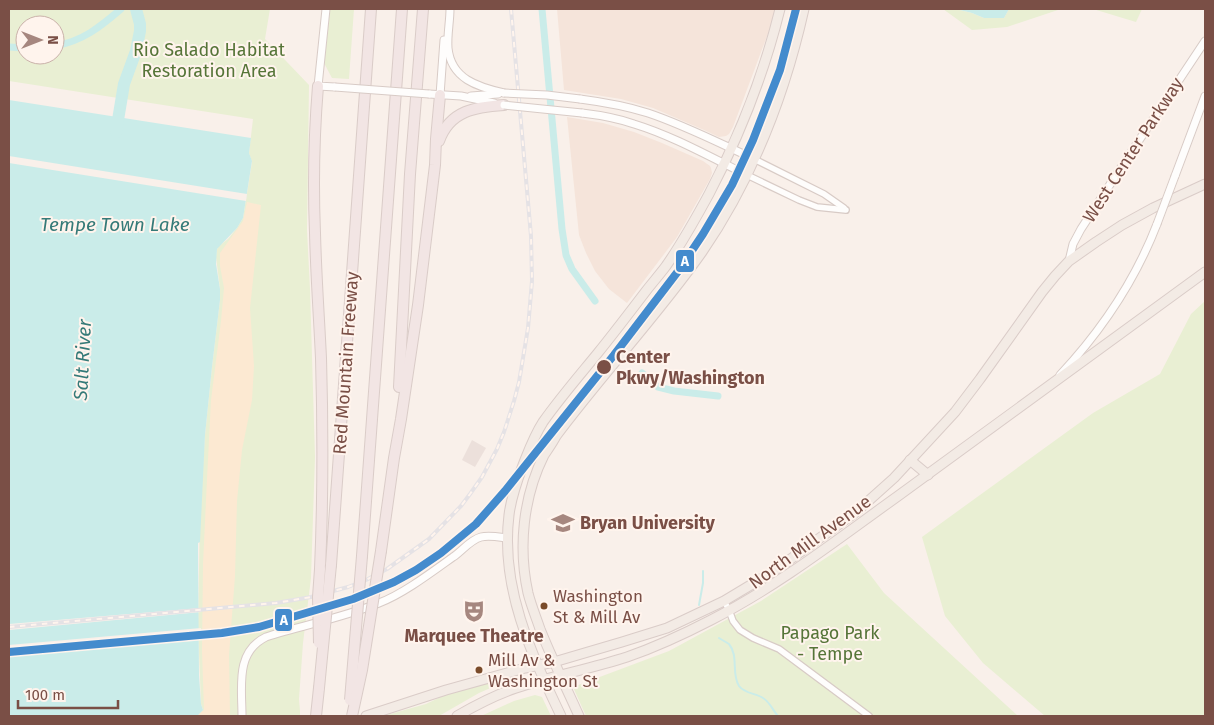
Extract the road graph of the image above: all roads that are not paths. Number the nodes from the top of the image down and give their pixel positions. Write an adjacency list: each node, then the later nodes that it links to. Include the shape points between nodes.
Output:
1 (326, 9): 9 (street)
2 (371, 9): 34 (highway, Red Mountain Freeway, bridge, via 331,566)
3 (402, 9): 37 (highway, Red Mountain Freeway, bridge)
4 (423, 9): 24 (highway)
5 (448, 9): 10 (street, via 448,48 457,69 474,84); 11 (street)
6 (780, 9): 15 (main road, via 763,70)
7 (804, 9): 16 (main road, via 786,78)
8 (1205, 41): 21 (street, West Center Parkway, via 1081,229 1072,248)
9 (318, 86): 11 (street, bridge); 34 (highway, bridge, via 314,194 323,430)
10 (504, 93): 12 (street); 15 (street, bridge, via 580,98 648,113)
11 (440, 95): 12 (street); 17 (highway)
12 (461, 96): 14 (street)
13 (1205, 96): 23 (street, West Center Parkway, bridge, via 1139,266 1090,341)
14 (504, 105): 17 (highway, via 474,109 452,120 439,140); 18 (street, bridge, via 582,113 633,123)
15 (731, 149): 16 (street); 18 (main road)
16 (754, 159): 19 (main road); 19 (street, via 824,194 846,210 817,207)
17 (435, 164): 24 (highway, via 418,305)
18 (724, 164): 19 (street); 27 (main road, via 666,266 561,398 535,436 514,490)
19 (747, 175): 30 (main road, via 703,251 563,426 544,455 529,500 524,563 533,611)
20 (1205, 184): 21 (main road, North Mill Avenue, via 1122,225)
21 (1070, 262): 25 (main road, North Mill Avenue, via 1042,292 955,412)
22 (1205, 272): 23 (main road, North Mill Avenue)
23 (1048, 388): 26 (main road, North Mill Avenue)
24 (394, 458): 37 (highway, bridge, via 362,670)
25 (910, 460): 26 (main road); 28 (main road, North Mill Avenue, via 856,512 780,567)
26 (928, 475): 29 (main road, North Mill Avenue, via 771,585)
27 (507, 538): 31 (main road, via 514,599); 35 (street, via 474,540 415,583 379,603 260,640 244,661)
28 (724, 601): 29 (street); 30 (main road, North Mill Avenue, via 667,628)
29 (729, 610): 32 (main road, North Mill Avenue, via 651,648); 42 (street, via 740,630 779,649)
30 (554, 662): 31 (main road, North Mill Avenue); 32 (main road)
31 (538, 665): 33 (main road); 38 (main road, North Mill Avenue)
32 (561, 676): 33 (main road, North Mill Avenue); 41 (main road)
33 (544, 680): 39 (main road, North Mill Avenue, via 496,696); 40 (main road)
34 (319, 688): 36 (highway, Red Mountain Freeway)
35 (242, 716)
36 (316, 716)
37 (350, 716)
38 (366, 716)
39 (457, 716)
40 (561, 716)
41 (579, 716)
42 (869, 716)

